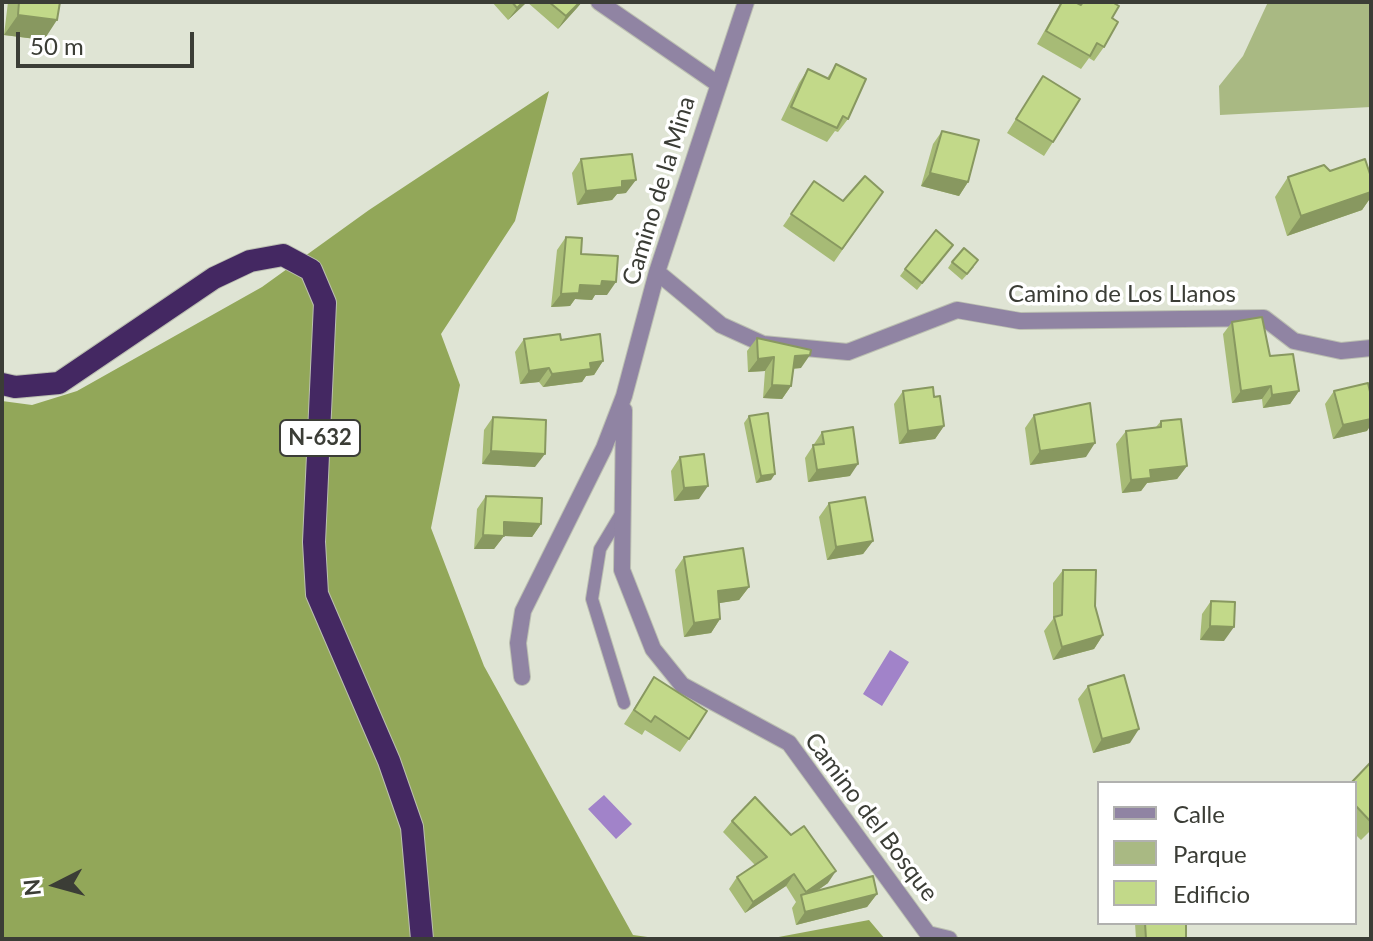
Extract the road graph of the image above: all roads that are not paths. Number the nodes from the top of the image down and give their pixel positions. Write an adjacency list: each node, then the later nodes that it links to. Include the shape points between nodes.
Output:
1 (599, 2): 3 (street)
2 (746, 2): 3 (street, Camino de la Mina)
3 (718, 84): 4 (street, Camino de la Mina)
4 (657, 272): 5 (street, Camino de Los Llanos, via 721,325 763,344 848,352 957,310 1020,321 1264,318 1294,341 1341,351); 7 (street, Camino de la Mina)
5 (1371, 348)
6 (2, 384): 11 (highway, N-632, via 59,383 214,278 250,261 283,255 311,270 325,303 314,542 317,594 412,827)
7 (624, 396): 8 (street, Camino del Bosque); 9 (street, via 604,448 523,611 518,643)
8 (623, 511): 10 (lane, via 600,549 592,599); 12 (street, Camino del Bosque, via 622,570 653,649 682,685 789,743 928,934)
9 (522, 677)
10 (624, 703)
11 (422, 939)
12 (949, 939)

